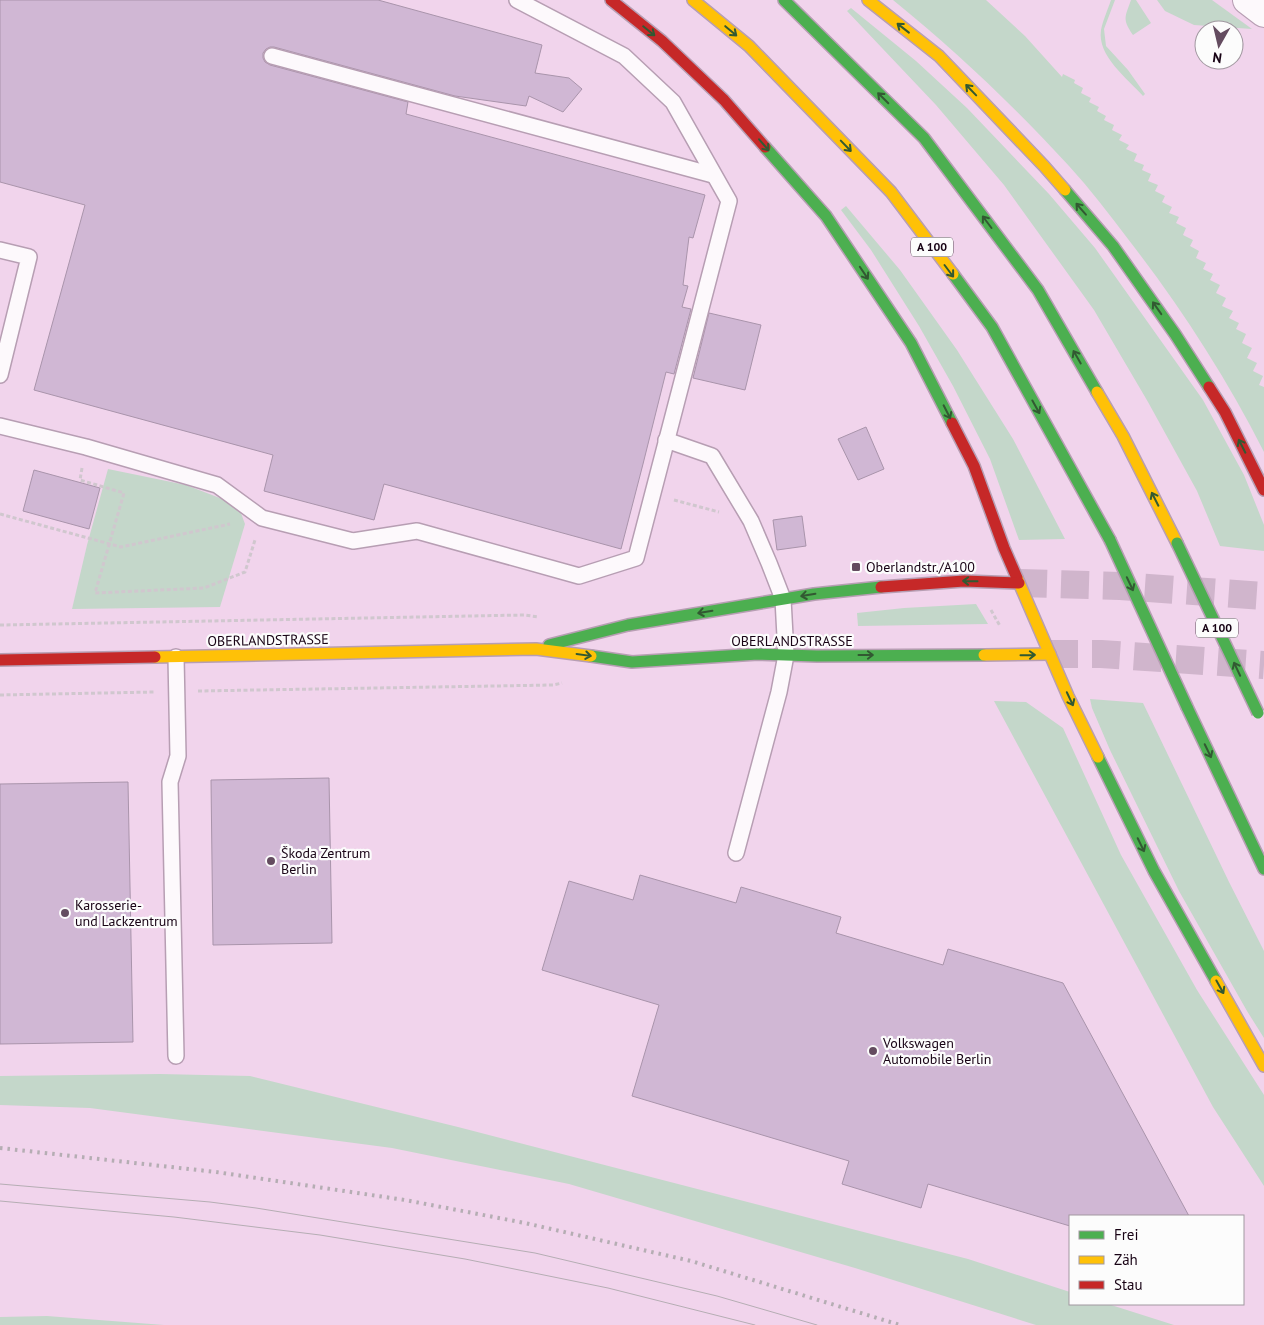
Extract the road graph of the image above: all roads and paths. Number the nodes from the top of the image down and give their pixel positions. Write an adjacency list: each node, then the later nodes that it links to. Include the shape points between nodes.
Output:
1 (611, 0): 21 (main road, one-way to 21, via 662,41 724,100 826,216 911,343 974,466)
2 (693, 0): 37 (main road, A 100, one-way to 37, bridge, via 749,46 891,192 992,327 1110,540)
3 (784, 0): 35 (main road, A 100, one-way to 3, bridge, via 1123,436 1038,290 924,138)
4 (868, 0): 15 (main road, one-way to 4, via 1225,412 1113,246 1044,166 939,56)
5 (1247, 0): 7 (street)
6 (521, 1): 9 (lane, via 624,56 673,102)
7 (1264, 14)
8 (272, 56): 9 (lane)
9 (713, 175): 13 (lane, via 728,202)
10 (0, 250): 11 (lane, via 29,257)
11 (0, 375)
12 (0, 426): 14 (lane)
13 (666, 440): 16 (lane); 19 (lane, via 712,456)
14 (86, 446): 18 (lane, via 217,486); 20 (path, via 80,480 124,493)
15 (1264, 490)
16 (652, 494): 18 (lane, via 636,558 579,576 417,531 353,541); 19 (path)
17 (0, 514): 20 (path)
18 (262, 518): 20 (path, via 122,547); 20 (path, via 245,572 204,588 95,593)
19 (751, 520): 22 (lane)
20 (109, 544)
21 (1019, 583): 22 (main road, OBERLANDSTRASSE, one-way to 22, via 964,581); 28 (main road)
22 (783, 599): 27 (main road, OBERLANDSTRASSE, one-way to 27, via 628,625); 29 (lane)
23 (990, 609): 26 (path)
24 (541, 617): 25 (path)
25 (0, 624)
26 (1000, 626)
27 (536, 648): 29 (main road, OBERLANDSTRASSE, one-way to 29, via 632,662); 30 (main road, OBERLANDSTRASSE)
28 (1050, 654): 29 (main road, OBERLANDSTRASSE, one-way to 28); 39 (main road, one-way to 39, via 1154,871)
29 (786, 655): 36 (lane)
30 (176, 657): 31 (main road, OBERLANDSTRASSE); 33 (lane)
31 (0, 660)
32 (570, 681): 33 (path, via 553,685)
33 (176, 692): 34 (path); 38 (lane, via 178,756 170,782)
34 (0, 695)
35 (1259, 716)
36 (736, 853)
37 (1264, 869)
38 (176, 1056)
39 (1264, 1066)

